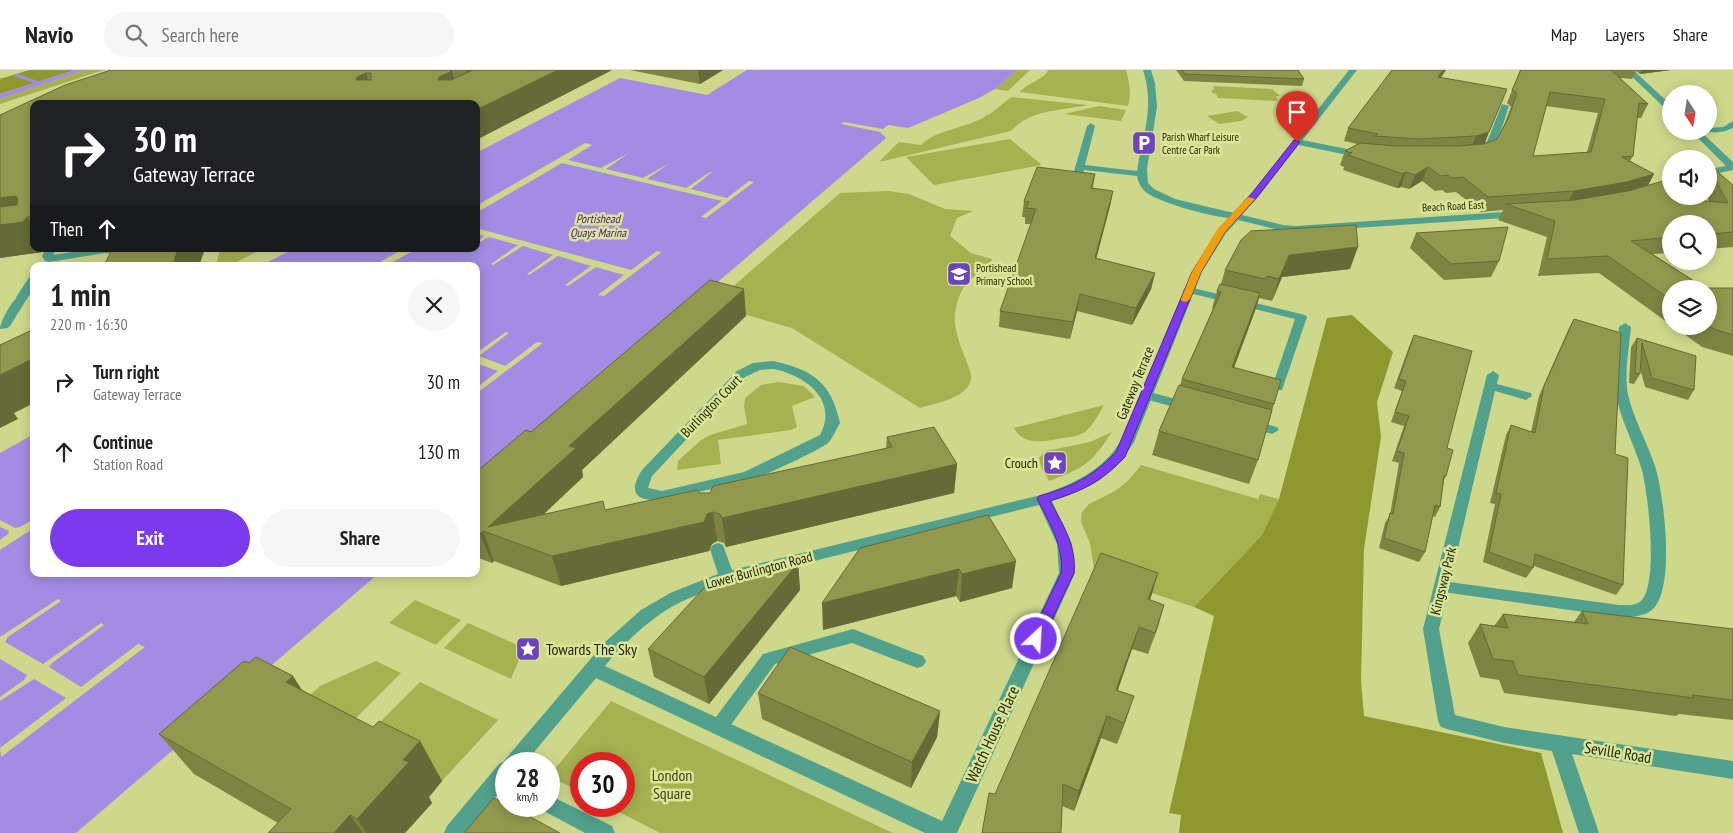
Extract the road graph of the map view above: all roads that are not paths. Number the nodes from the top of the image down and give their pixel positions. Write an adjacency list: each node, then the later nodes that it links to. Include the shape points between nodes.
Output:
1 (1147, 70): 15 (street, via 1153,84 1155,103)
2 (1353, 70): 10 (street, Gateway Terrace)
3 (1630, 70): 4 (street)
4 (1662, 100)
5 (1505, 106): 11 (street, via 1489,148)
6 (1733, 124): 8 (street)
7 (1091, 126): 15 (street, via 1079,172)
8 (1718, 129)
9 (1704, 140): 13 (street)
10 (1297, 142): 12 (street); 17 (street, Gateway Terrace)
11 (1475, 154)
12 (1373, 156)
13 (1733, 167): 14 (street)
14 (1717, 170)
15 (1142, 174): 17 (street, Beach Road East, via 1144,185 1161,197)
16 (1530, 214): 17 (street, Beach Road East, via 1296,229)
17 (1235, 216): 21 (street, Gateway Terrace, via 1222,230)
18 (98, 252): 19 (street)
19 (46, 258)
20 (30, 284): 22 (street)
21 (1190, 290): 26 (lane, via 1300,317); 27 (street, Gateway Terrace)
22 (14, 309): 23 (street); 24 (street)
23 (0, 312)
24 (4, 326)
25 (1625, 327): 37 (street, via 1620,379 1622,394 1651,478 1659,555 1654,596 1640,609 1620,611)
26 (1278, 387)
27 (1146, 395): 29 (street); 33 (street, Gateway Terrace, via 1127,442 1114,463 1087,482)
28 (1526, 396): 37 (street, Kingsway Park, via 1492,380)
29 (1200, 410)
30 (1236, 420): 31 (street)
31 (1272, 430)
32 (699, 488): 32 (street, Burlington Court, via 656,496 644,493 641,486 647,473 741,374 757,366 782,367 811,380 825,392 833,423 824,438 741,479); 34 (street)
33 (1043, 499): 36 (street, Lower Burlington Road); 49 (street, Watch House Place, via 1064,540 1067,573)
34 (704, 503)
35 (718, 549): 36 (street)
36 (727, 577): 39 (street, Lower Burlington Road, via 662,605 631,628)
37 (1442, 587): 41 (street, Kingsway Park, via 1431,629 1447,721)
38 (917, 661): 40 (street, via 853,636 769,659)
39 (592, 668): 40 (street); 43 (street, Lower Burlington Road)
40 (719, 727): 49 (street)
41 (1504, 734): 42 (street, Seville Road)
42 (1559, 743): 44 (street, Seville Road); 50 (street)
43 (523, 752)
44 (1733, 770)
45 (495, 786): 47 (street, Lower Burlington Road)
46 (560, 810): 48 (street)
47 (454, 833)
48 (605, 833)
49 (946, 833)
50 (1588, 833)

